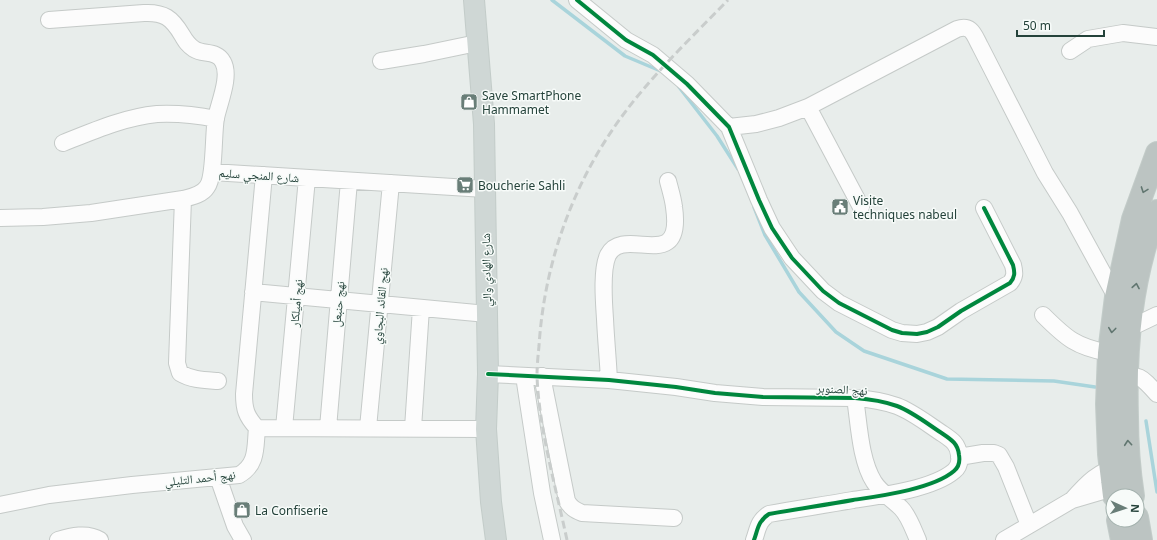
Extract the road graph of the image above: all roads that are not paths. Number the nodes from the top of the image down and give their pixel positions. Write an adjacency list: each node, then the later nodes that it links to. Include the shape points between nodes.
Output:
1 (474, 0): 5 (main road, شارع الهادي والي)
2 (577, 0): 10 (street, via 626,40 653,55 687,84)
3 (49, 20): 9 (street, via 148,12 166,16 173,21 187,45 198,52 213,53 224,62 226,77)
4 (1157, 37): 6 (street, via 1123,33 1088,39)
5 (477, 43): 7 (street); 19 (main road, شارع الهادي والي, via 484,124)
6 (1070, 51)
7 (381, 61)
8 (808, 107): 10 (street, via 756,124); 21 (street); 27 (street, via 963,26 968,28 980,46 1045,173)
9 (216, 119): 11 (street, via 196,115 157,114 90,132); 13 (street)
10 (729, 127): 22 (street, via 772,228 792,258 823,291 839,303 892,330 909,334 927,332 1014,279 1013,265)
11 (63, 143)
12 (1157, 153): 27 (highway, one-way to 27, via 1133,219)
13 (212, 172): 14 (street, شارع المنجي سليم); 20 (street, شارع المنجي سليم, via 208,187 198,195)
14 (264, 175): 15 (street, شارع المنجي سليم); 25 (street)
15 (308, 178): 17 (street, شارع المنجي سليم); 26 (street, نهج أميلكار)
16 (668, 180): 39 (street, via 675,218 670,240 658,246 617,246 608,256 604,288)
17 (349, 181): 18 (street, شارع المنجي سليم); 28 (street, نهج حنبعل)
18 (391, 183): 19 (street, شارع المنجي سليم); 29 (street, نهج القائد البجاوي)
19 (485, 189): 31 (main road, شارع الهادي والي)
20 (183, 199): 24 (street, شارع المنجي سليم, via 91,213); 40 (street, via 177,363 180,373 188,378)
21 (861, 207)
22 (984, 208)
23 (1157, 211): 34 (highway, one-way to 23, via 1138,274)
24 (0, 218)
25 (253, 292): 26 (street); 44 (street, via 244,407)
26 (296, 296): 28 (street); 45 (street, نهج أميلكار)
27 (1116, 297): 35 (highway, one-way to 35)
28 (339, 300): 29 (street); 46 (street, نهج حنبعل)
29 (380, 304): 30 (street); 47 (street, نهج القائد البجاوي)
30 (421, 308): 31 (street); 48 (street)
31 (487, 314): 36 (main road, شارع الهادي والي)
32 (1043, 315): 35 (street, via 1056,329 1079,345)
33 (1157, 315): 34 (street)
34 (1128, 329): 41 (highway)
35 (1109, 353): 41 (highway)
36 (488, 374): 37 (street, نهج الصنوبر); 49 (main road, شارع الهادي والي)
37 (524, 376): 38 (street, نهج الصنوبر); 64 (street)
38 (542, 376): 39 (street, نهج الصنوبر); 55 (street, via 570,507 582,513)
39 (609, 380): 43 (street, نهج الصنوبر, via 763,397)
40 (218, 381)
41 (1117, 386): 42 (street); 42 (street, via 1136,376 1144,379); 52 (highway)
42 (1156, 393)
43 (855, 398): 50 (street, نهج الصنوبر, via 898,406 955,442); 53 (street, via 868,471)
44 (257, 428): 45 (street); 51 (street, نهج أحمد التليلي, via 251,466 239,475)
45 (284, 428): 46 (street)
46 (328, 428): 47 (street)
47 (368, 428): 48 (street)
48 (413, 428): 49 (street)
49 (486, 429): 63 (main road, شارع الهادي والي)
50 (959, 457): 53 (street, via 956,470 948,475 916,487); 56 (street, via 983,453 999,455)
51 (218, 477): 54 (street, نهج أحمد التليلي, via 49,495); 62 (street, via 235,526)
52 (1122, 483): 56 (street, via 1091,479 1072,500)
53 (886, 494): 65 (street, via 768,514 759,524); 66 (street, via 909,519)
54 (0, 505)
55 (674, 518)
56 (1029, 525): 59 (street)
57 (1120, 528): 67 (highway)
58 (1139, 528): 68 (highway)
59 (1007, 539)
60 (58, 540): 61 (street, via 88,535)
61 (100, 540)
62 (243, 540)
63 (496, 540)
64 (552, 540)
65 (754, 540)
66 (918, 540)
67 (1122, 540)
68 (1141, 540)

